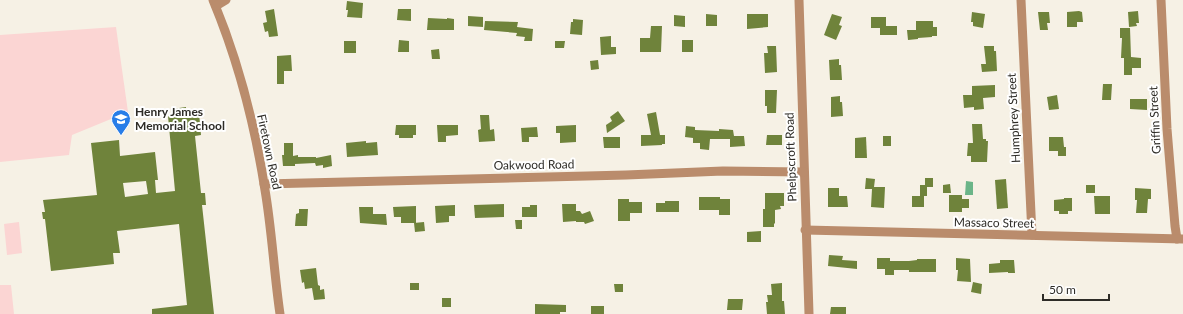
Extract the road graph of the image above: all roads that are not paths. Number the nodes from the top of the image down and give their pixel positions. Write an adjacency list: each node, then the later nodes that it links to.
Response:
1 (226, 0): 5 (street)
2 (799, 0): 6 (street, Phelpscroft Road)
3 (1021, 0): 9 (street, Humphrey Street)
4 (1161, 0): 10 (street, Griffin Street)
5 (214, 3): 7 (street, Firetown Road)
6 (804, 172): 7 (street, Oakwood Road); 8 (street, Phelpscroft Road)
7 (264, 184): 11 (street, Firetown Road)
8 (805, 230): 9 (street, Massaco Street); 12 (street, Phelpscroft Road)
9 (1032, 235): 10 (street, Massaco Street)
10 (1180, 239)
11 (280, 314)
12 (809, 314)

